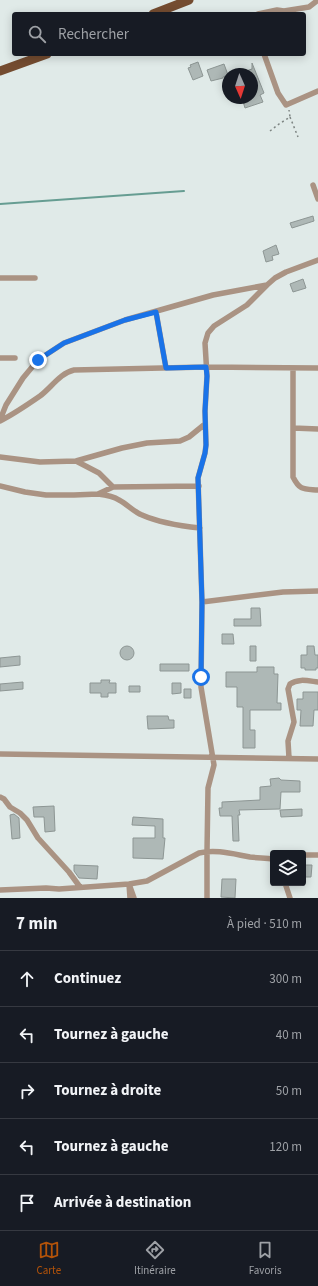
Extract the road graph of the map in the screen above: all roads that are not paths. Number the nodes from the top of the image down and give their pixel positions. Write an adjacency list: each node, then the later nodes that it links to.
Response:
1 (189, 0): 3 (main road)
2 (318, 0): 4 (street)
3 (158, 12)
4 (268, 12)
5 (41, 56): 7 (main road)
6 (265, 56): 8 (street)
7 (0, 71)
8 (318, 91)
9 (313, 185): 10 (street)
10 (318, 199)
11 (318, 260): 14 (street)
12 (0, 278): 13 (street)
13 (35, 278)
14 (267, 285): 15 (street); 18 (street)
15 (156, 312): 19 (street); 22 (street)
16 (0, 358): 17 (street)
17 (15, 358)
18 (206, 367): 19 (street); 20 (street); 23 (street)
19 (166, 368): 22 (street)
20 (293, 368): 21 (street); 24 (street)
21 (318, 368)
22 (0, 420)
23 (205, 424): 27 (street); 29 (street)
24 (293, 428): 25 (street); 31 (street)
25 (318, 428)
26 (0, 457): 27 (street)
27 (76, 461): 30 (street)
28 (0, 486): 32 (street)
29 (199, 486): 30 (street); 33 (street)
30 (113, 487): 32 (street)
31 (318, 490)
32 (98, 494): 33 (street)
33 (200, 528): 35 (street)
34 (318, 591): 35 (street)
35 (202, 602): 38 (street)
36 (318, 682): 39 (street)
37 (0, 754): 38 (street)
38 (213, 757): 39 (street); 42 (street)
39 (289, 758): 40 (street)
40 (318, 759)
41 (0, 798): 48 (street)
42 (206, 851): 45 (street); 46 (street); 52 (street)
43 (318, 855): 44 (street)
44 (306, 856)
45 (270, 859)
46 (129, 884): 48 (street); 50 (street); 51 (street)
47 (287, 886): 53 (street)
48 (80, 887): 49 (street)
49 (0, 890)
50 (130, 898)
51 (134, 898)
52 (207, 898)
53 (290, 898)

